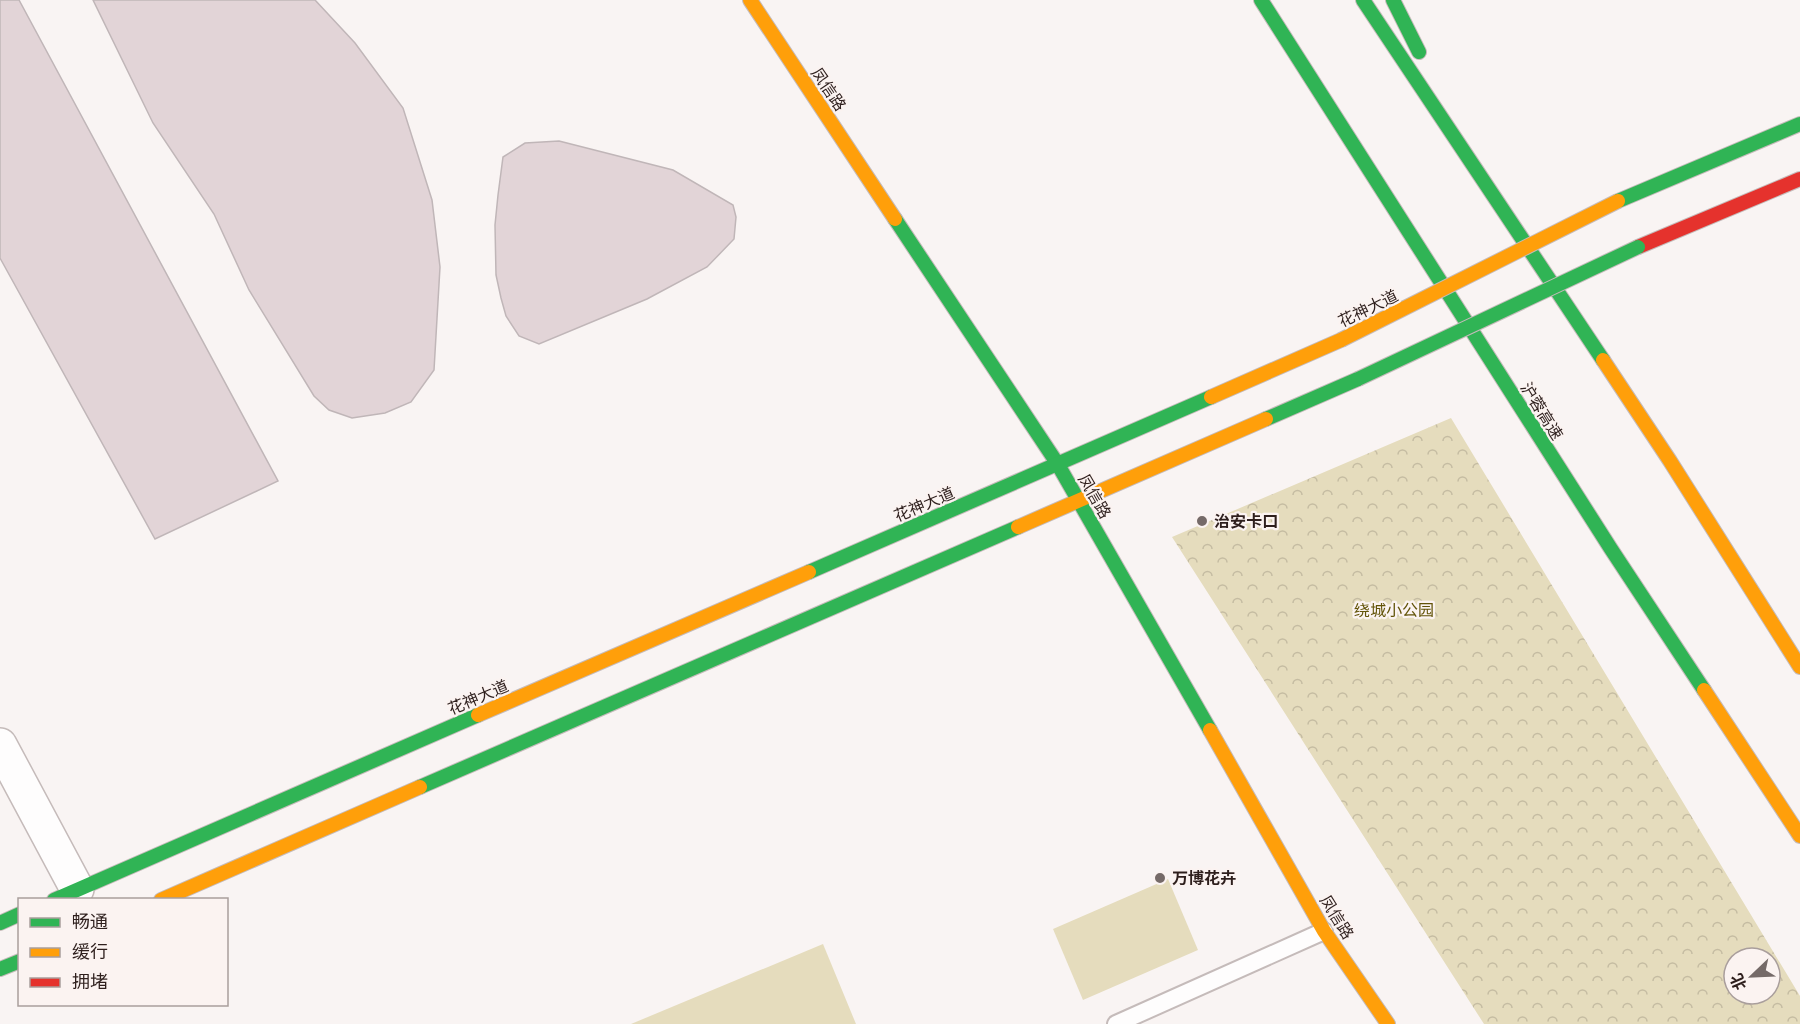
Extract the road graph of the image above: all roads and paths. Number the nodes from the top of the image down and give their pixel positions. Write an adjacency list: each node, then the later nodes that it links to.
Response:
1 (750, 0): 10 (main road, 凤信路)
2 (1262, 0): 14 (main road, 沪蓉高速)
3 (1363, 0): 9 (main road)
4 (1393, 0): 5 (main road)
5 (1424, 62)
6 (1440, 92): 9 (main road)
7 (1800, 124): 10 (main road, 花神大道, bridge)
8 (1800, 178): 11 (main road, bridge)
9 (1498, 205): 12 (main road)
10 (1058, 463): 11 (main road, 凤信路); 15 (main road, 花神大道)
11 (1079, 500): 16 (main road); 19 (main road, 凤信路)
12 (1800, 667)
13 (0, 745): 15 (street)
14 (1800, 836)
15 (66, 894)
16 (166, 898)
17 (18, 915): 18 (main road)
18 (0, 923)
19 (1324, 931): 22 (lane); 23 (main road, 凤信路)
20 (18, 962): 21 (main road)
21 (0, 969)
22 (1116, 1024)
23 (1388, 1024)

